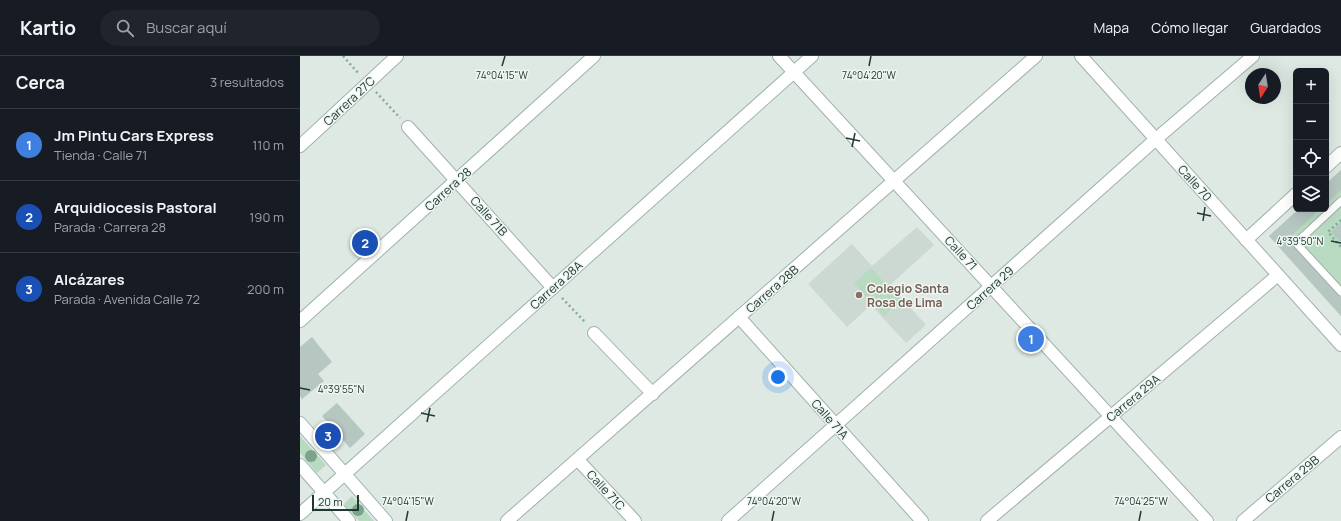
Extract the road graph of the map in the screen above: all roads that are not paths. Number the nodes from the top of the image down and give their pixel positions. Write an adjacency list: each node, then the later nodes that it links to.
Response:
1 (397, 56): 11 (street, Carrera 27C)
2 (594, 56): 14 (street, Carrera 28)
3 (779, 56): 8 (street, Calle 71)
4 (812, 56): 8 (street, Carrera 28A)
5 (1036, 56): 15 (street, Carrera 28B)
6 (1081, 56): 10 (street, Calle 70)
7 (1253, 56): 10 (street, Carrera 29)
8 (794, 72): 15 (street, Calle 71); 21 (street, Carrera 28A)
9 (408, 127): 14 (street, Calle 71B)
10 (1156, 139): 18 (street, Calle 70); 20 (street, Carrera 29)
11 (300, 146)
12 (1341, 153): 13 (street)
13 (1329, 164)
14 (457, 181): 21 (street, Calle 71B); 24 (street, Carrera 28)
15 (894, 181): 20 (street, Calle 71); 23 (street, Carrera 28B)
16 (1293, 197): 18 (street)
17 (1341, 201): 22 (lane)
18 (1246, 240): 19 (street, Calle 70)
19 (1278, 275): 26 (street, Calle 70); 28 (street, Carrera 29A)
20 (992, 286): 28 (street, Calle 71); 30 (street, Carrera 29)
21 (553, 288): 34 (street, Carrera 28A)
22 (1341, 292)
23 (739, 317): 27 (street, Carrera 28B); 30 (street, Calle 71A)
24 (300, 321)
25 (594, 332): 27 (street)
26 (1341, 346)
27 (652, 394): 32 (street, Carrera 28B)
28 (1111, 416): 43 (street, Carrera 29A); 44 (street, Calle 71)
29 (300, 423): 34 (street)
30 (836, 425): 41 (street, Carrera 29); 42 (street, Calle 71A)
31 (1341, 437): 45 (street, Carrera 29B)
32 (578, 460): 39 (street, Carrera 28B); 40 (street, Calle 71C)
33 (300, 465): 35 (street)
34 (345, 474): 35 (street, Carrera 28A); 38 (street)
35 (324, 493): 36 (street, Carrera 28A); 37 (street)
36 (300, 514)
37 (349, 521)
38 (386, 521)
39 (507, 521)
40 (635, 521)
41 (728, 521)
42 (922, 521)
43 (987, 521)
44 (1208, 521)
45 (1242, 521)

